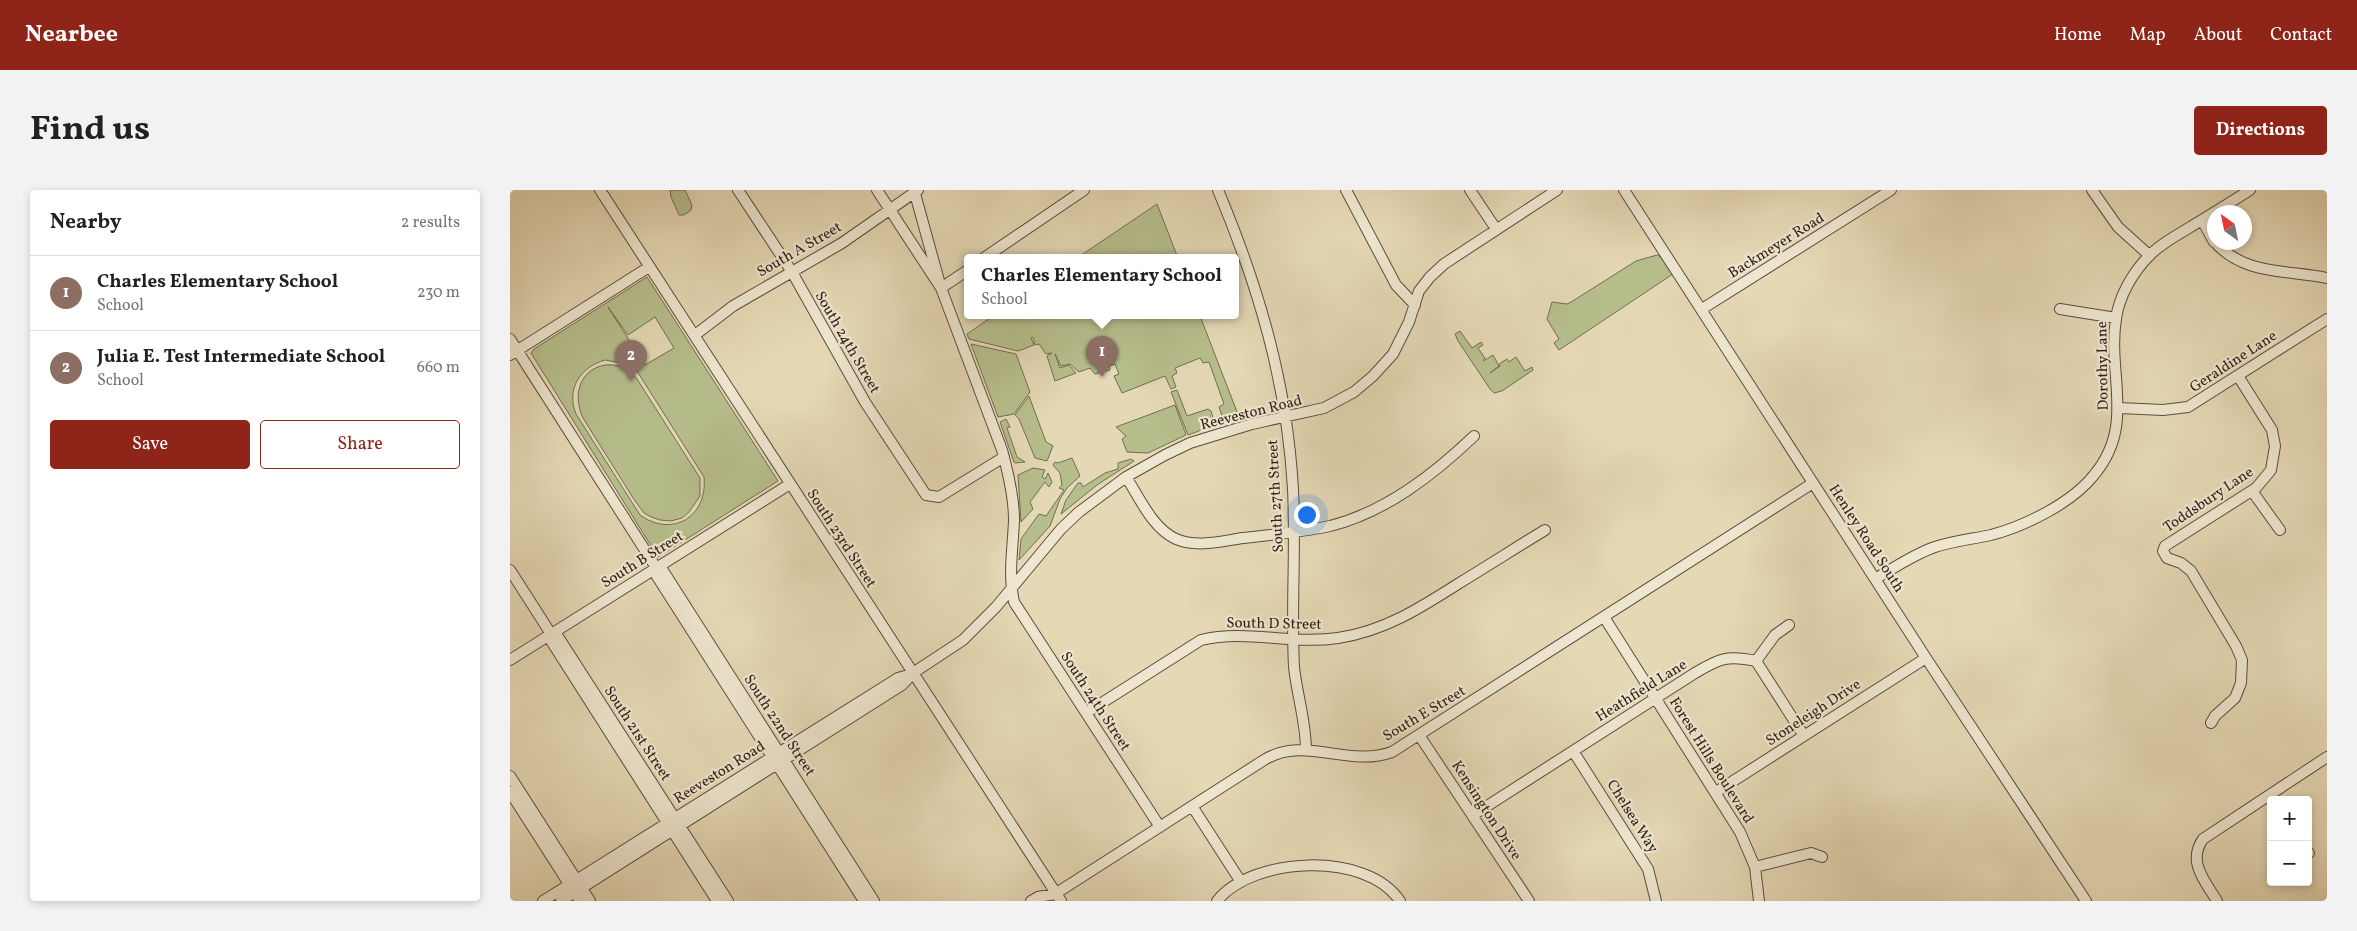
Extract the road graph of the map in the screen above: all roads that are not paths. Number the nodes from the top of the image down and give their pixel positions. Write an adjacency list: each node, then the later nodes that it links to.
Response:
1 (600, 190): 21 (street, South 23rd Street)
2 (738, 190): 22 (street, South 24th Street)
3 (877, 190): 14 (street)
4 (1084, 190): 19 (street)
5 (1218, 190): 36 (street, South 27th Street)
6 (1346, 190): 26 (street)
7 (1470, 190): 17 (street)
8 (1557, 190): 17 (street, Reeveston Road)
9 (1624, 190): 27 (street, Henley Road South)
10 (1891, 190): 27 (street, Backmeyer Road)
11 (2092, 190): 20 (street)
12 (2250, 190): 15 (street, Dorothy Lane)
13 (916, 191): 14 (street, South A Street); 25 (street)
14 (890, 209): 22 (street, South A Street); 25 (street)
15 (2202, 220): 16 (street); 20 (street, Dorothy Lane)
16 (2207, 228)
17 (1496, 229): 26 (street, Reeveston Road)
18 (2223, 250): 24 (street)
19 (990, 254)
20 (2149, 255): 29 (street, Dorothy Lane)
21 (649, 267): 31 (street, South 23rd Street); 33 (street)
22 (792, 272): 31 (street, South A Street); 38 (street, South 24th Street)
23 (964, 273): 25 (street)
24 (2327, 278)
25 (941, 288): 38 (street)
26 (1415, 305): 36 (street, Reeveston Road)
27 (1702, 309): 40 (street, Henley Road South)
28 (2060, 309): 29 (street)
29 (2116, 318): 35 (street, Dorothy Lane)
30 (2327, 319): 34 (street, Geraldine Lane)
31 (695, 335): 41 (street, South 23rd Street)
32 (510, 339): 33 (street, South 22nd Street)
33 (514, 352): 46 (street, South 22nd Street)
34 (2238, 376): 35 (street, Geraldine Lane); 42 (street, Toddsbury Lane)
35 (2119, 408): 48 (street, Dorothy Lane)
36 (1285, 418): 39 (street, Reeveston Road); 45 (street, South 27th Street)
37 (1474, 436): 45 (street)
38 (1004, 457): 49 (street)
39 (1126, 477): 45 (street); 49 (street, Reeveston Road)
40 (1813, 483): 48 (street, Henley Road South); 50 (street, South E Street)
41 (790, 484): 46 (street, South B Street); 57 (street, South 23rd Street)
42 (2252, 491): 44 (street); 60 (street, Toddsbury Lane)
43 (1545, 530): 53 (street, South D Street)
44 (2280, 530)
45 (1294, 532): 53 (street, South 27th Street)
46 (657, 568): 52 (street, South B Street); 66 (street, South 22nd Street)
47 (510, 570): 52 (street, South 21st Street)
48 (1875, 579): 54 (street, Henley Road South)
49 (1011, 590): 57 (street, Reeveston Road); 59 (street, South 24th Street)
50 (1604, 617): 58 (street, Forest Hills Boulevard); 61 (street, South E Street)
51 (1789, 625): 56 (street)
52 (551, 634): 55 (street, South B Street); 74 (street, South 21st Street)
53 (1292, 640): 59 (street, South D Street); 63 (street, South 27th Street)
54 (1926, 658): 62 (street, Stoneleigh Drive); 94 (street, Henley Road South)
55 (510, 660)
56 (1756, 661): 58 (street, Heathfield Lane); 62 (street)
57 (913, 674): 66 (street, Reeveston Road); 80 (street, South 23rd Street)
58 (1656, 698): 64 (street, Heathfield Lane); 69 (street, Forest Hills Boulevard)
59 (1086, 714): 75 (street, South 24th Street)
60 (2211, 723)
61 (1420, 735): 63 (street, South E Street); 73 (street, Kensington Drive)
62 (1804, 736): 69 (street, Stoneleigh Drive)
63 (1306, 750): 72 (street, South E Street)
64 (1573, 751): 73 (street, Heathfield Lane); 92 (street, Chelsea Way)
65 (2327, 757): 70 (street)
66 (778, 758): 74 (street, Reeveston Road); 86 (street, South 22nd Street); 87 (street, South 22nd Street)
67 (510, 776): 79 (street)
68 (510, 792): 79 (street)
69 (1716, 792): 77 (street, Forest Hills Boulevard)
70 (2272, 796)
71 (2267, 799): 95 (street)
72 (1192, 806): 75 (street, South E Street); 78 (street)
73 (1473, 815): 91 (street, Kensington Drive)
74 (673, 824): 79 (street, Reeveston Road); 84 (street, South 21st Street); 85 (street, South 21st Street)
75 (1160, 827): 80 (street, South E Street)
76 (1822, 857): 77 (street)
77 (1755, 867): 93 (street, Forest Hills Boulevard)
78 (1240, 882): 89 (street); 90 (street)
79 (576, 889): 81 (street, Reeveston Road); 82 (street, Reeveston Road); 83 (street)
80 (1058, 897): 88 (street, South E Street)
81 (543, 901)
82 (561, 901)
83 (590, 901)
84 (717, 901)
85 (728, 901)
86 (864, 901)
87 (874, 901)
88 (1031, 901)
89 (1217, 901)
90 (1400, 901)
91 (1529, 901)
92 (1656, 901)
93 (1759, 901)
94 (2086, 901)
95 (2217, 901)

